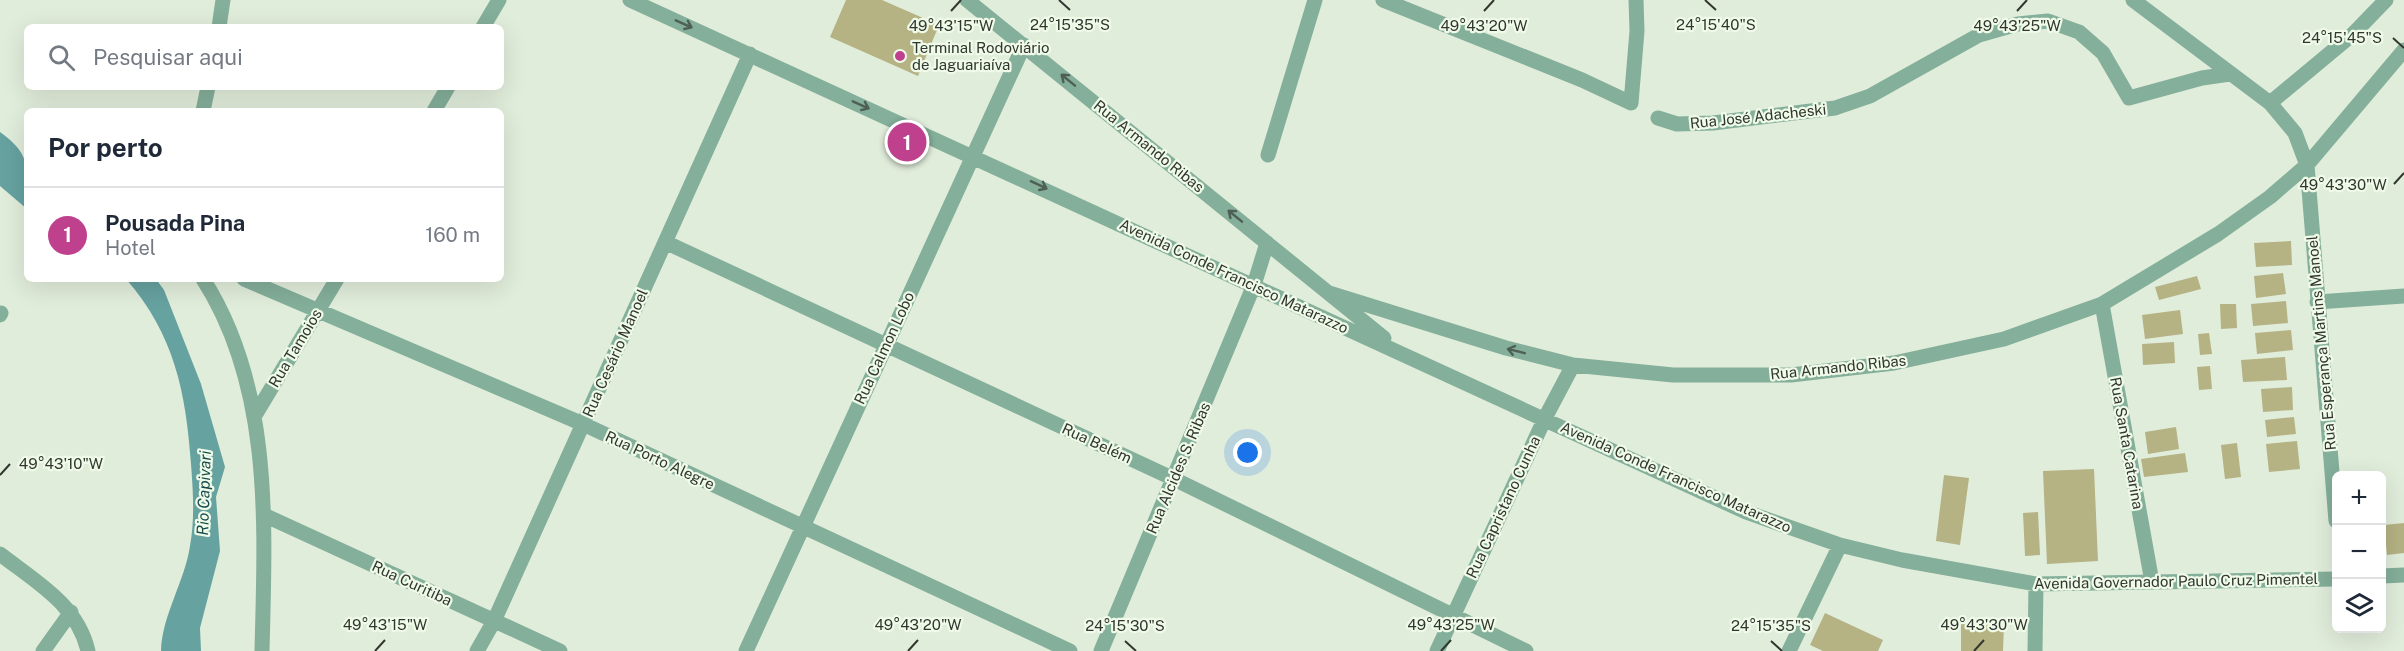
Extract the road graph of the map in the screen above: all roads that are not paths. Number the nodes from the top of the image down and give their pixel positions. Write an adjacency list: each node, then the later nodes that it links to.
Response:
1 (223, 0): 10 (street)
2 (499, 0): 11 (street)
3 (630, 0): 14 (street, Avenida Conde Francisco Matarazzo, one-way to 14)
4 (967, 0): 12 (street, Rua Armando Ribas)
5 (1315, 0): 23 (street)
6 (1383, 0): 7 (street)
7 (1636, 0)
8 (2133, 0): 15 (street, Rua Esperança Martins Manoel)
9 (2386, 0): 18 (street)
10 (219, 24)
11 (485, 24)
12 (1024, 45): 22 (street, Rua Calmon Lobo); 26 (street, Rua Armando Ribas, one-way to 12)
13 (2404, 50): 24 (street, Rua Armando Ribas)
14 (750, 54): 22 (street, Avenida Conde Francisco Matarazzo, one-way to 22); 25 (street, Rua Cesário Manoel)
15 (2230, 74): 18 (street, Rua Esperança Martins Manoel); 21 (street, Rua José Adacheski)
16 (207, 90): 19 (street)
17 (446, 90): 20 (street)
18 (2270, 103): 24 (street, Rua Esperança Martins Manoel)
19 (204, 108)
20 (436, 108)
21 (1658, 118)
22 (972, 155): 30 (street, Avenida Conde Francisco Matarazzo, one-way to 30); 36 (street, Rua Calmon Lobo)
23 (1268, 155)
24 (2307, 165): 33 (street, Rua Esperança Martins Manoel); 34 (street, Rua Armando Ribas)
25 (665, 242): 36 (street, Rua Belém); 41 (street, Rua Cesário Manoel)
26 (1267, 243): 30 (street, Rua Alcides S. Ribas); 31 (street, Rua Armando Ribas)
27 (206, 282): 39 (street)
28 (251, 282): 35 (street, Rua Porto Alegre)
29 (334, 282): 35 (street, Rua Tamoios)
30 (1254, 285): 37 (street, Avenida Conde Francisco Matarazzo); 43 (street, Rua Alcides S. Ribas)
31 (1329, 293): 37 (street, Rua Armando Ribas); 38 (street, Rua Armando Ribas, one-way to 31)
32 (2404, 296): 33 (street)
33 (2317, 302): 42 (street, Rua Esperança Martins Manoel)
34 (2102, 304): 38 (street, Rua Armando Ribas); 51 (street, Rua Santa Catarina)
35 (319, 310): 39 (street, Rua Tamoios); 41 (street, Rua Porto Alegre)
36 (886, 344): 43 (street, Rua Belém); 45 (street, Rua Calmon Lobo)
37 (1402, 353): 40 (street, Avenida Conde Francisco Matarazzo)
38 (1573, 365): 40 (street, Rua Capristano Cunha)
39 (254, 417): 44 (street)
40 (1545, 418): 46 (street, Avenida Conde Francisco Matarazzo); 54 (street, Rua Capristano Cunha)
41 (583, 424): 45 (street, Rua Porto Alegre); 55 (street, Rua Cesário Manoel)
42 (2332, 471)
43 (1174, 479): 54 (street, Rua Belém); 63 (street, Rua Alcides S. Ribas)
44 (264, 515): 55 (street, Rua Curitiba); 58 (street)
45 (803, 527): 61 (street, Rua Calmon Lobo); 62 (street, Rua Porto Alegre)
46 (1840, 545): 52 (street, Avenida Governador Paulo Cruz Pimentel); 66 (street)
47 (0, 554): 53 (street)
48 (2404, 575): 49 (street)
49 (2386, 576)
50 (2332, 579): 51 (street, Avenida Governador Paulo Cruz Pimentel)
51 (2152, 582): 52 (street, Avenida Governador Paulo Cruz Pimentel)
52 (2036, 584): 67 (street)
53 (71, 612): 56 (street); 57 (street)
54 (1452, 616): 64 (street, Rua Capristano Cunha); 65 (street, Rua Belém)
55 (494, 621): 59 (street, Rua Cesário Manoel); 60 (street, Rua Curitiba)
56 (43, 651)
57 (88, 651)
58 (262, 651)
59 (477, 651)
60 (560, 651)
61 (746, 651)
62 (1070, 651)
63 (1101, 651)
64 (1437, 651)
65 (1526, 651)
66 (1789, 651)
67 (2036, 651)

